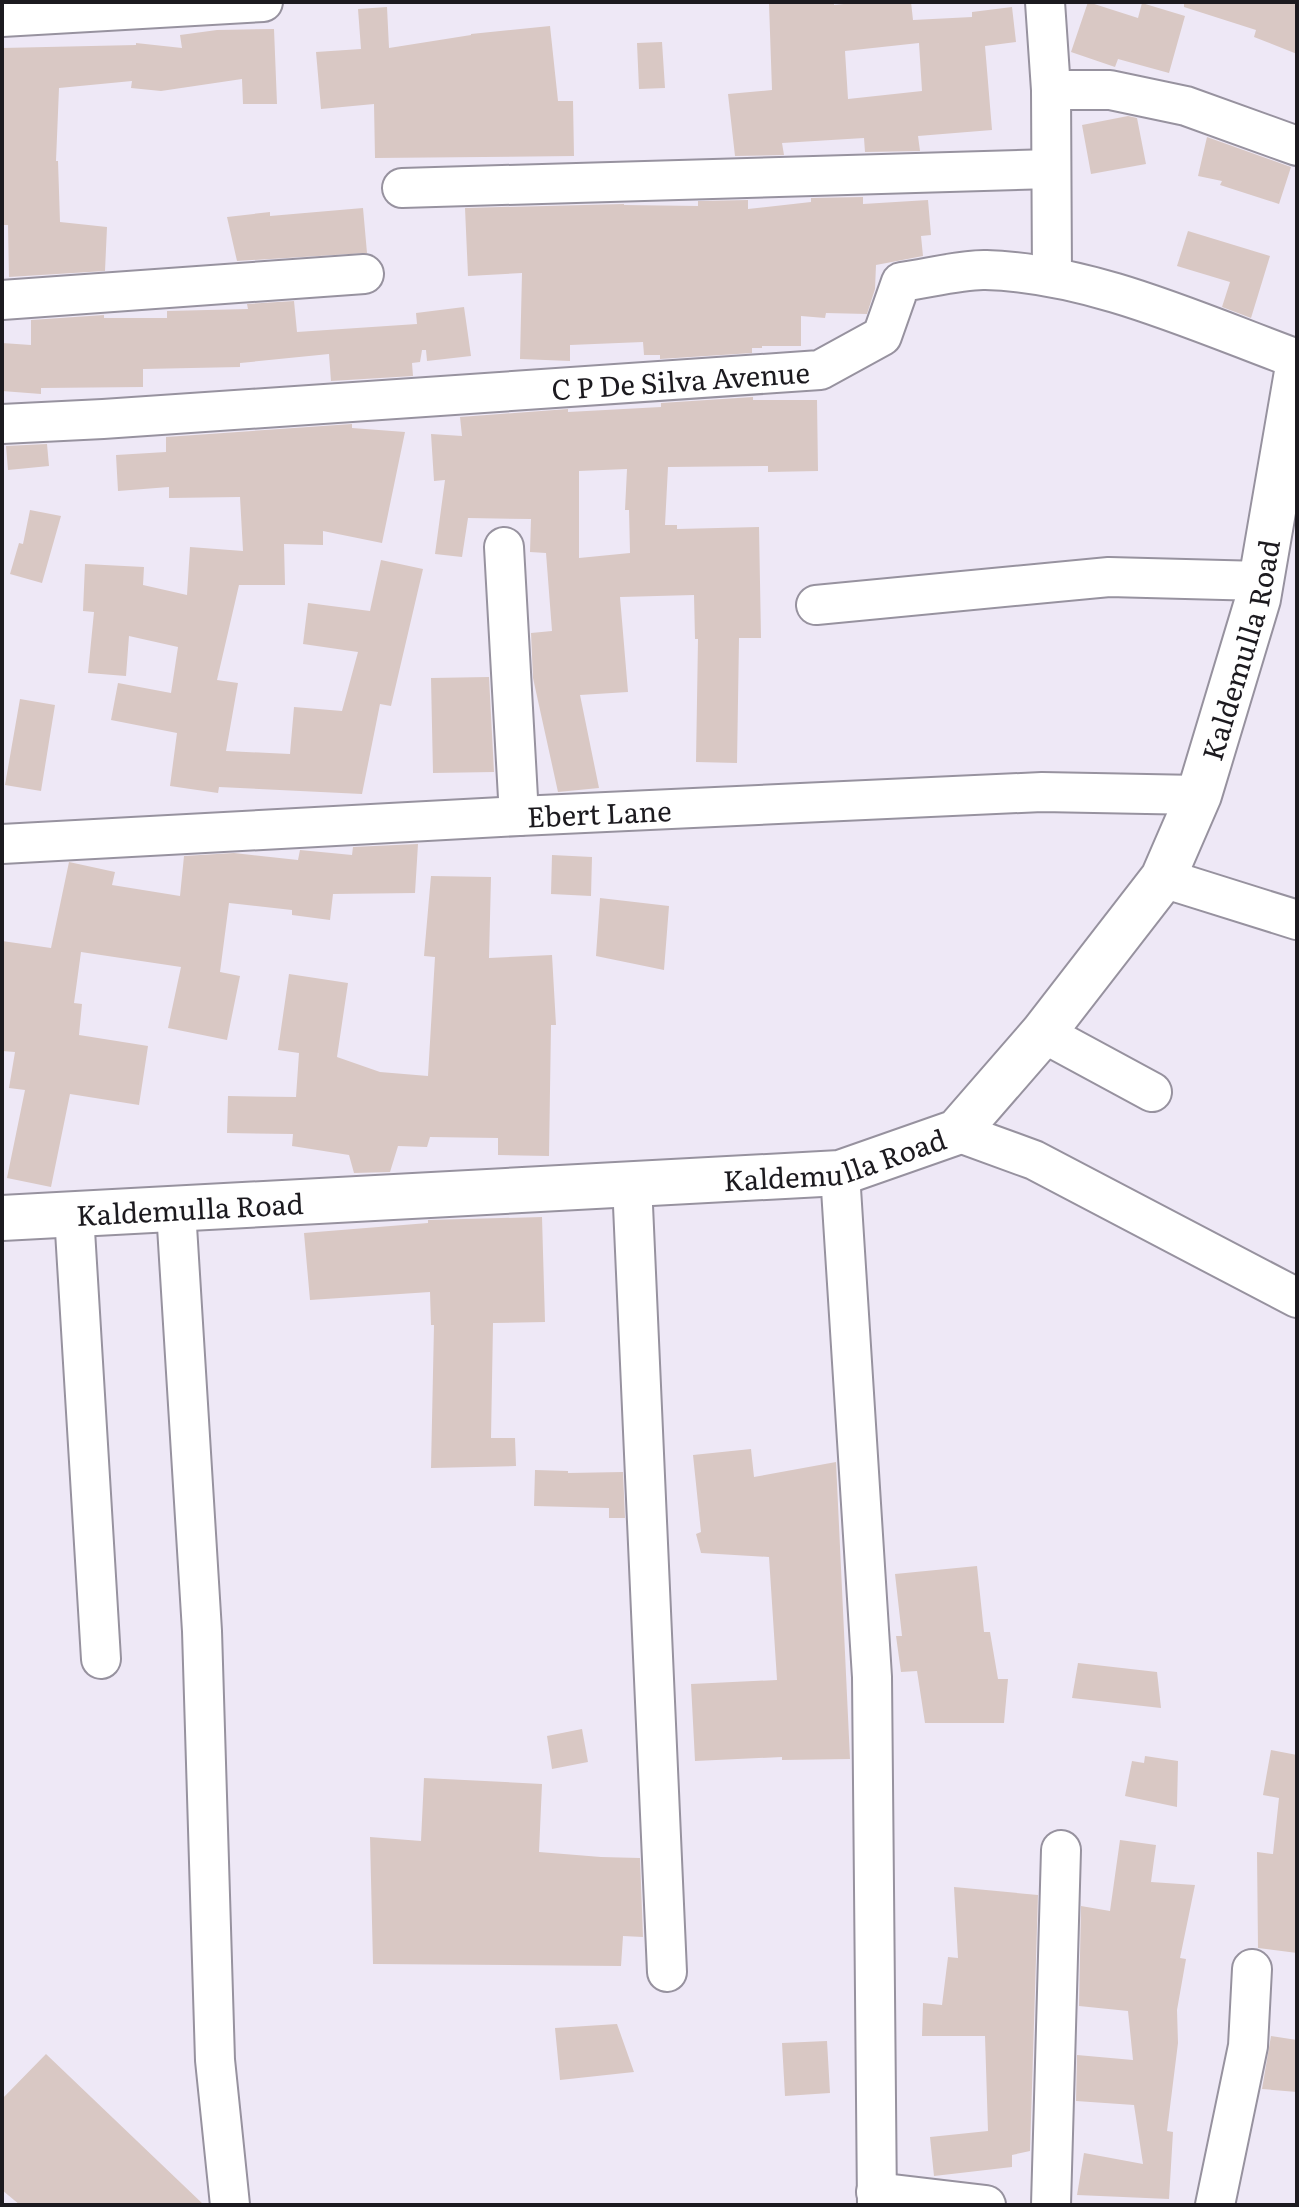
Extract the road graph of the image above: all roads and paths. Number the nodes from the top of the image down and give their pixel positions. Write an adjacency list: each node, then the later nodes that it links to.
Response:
1 (263, 2): 3 (street)
2 (1045, 2): 5 (street)
3 (61, 8): 4 (street)
4 (2, 17)
5 (1051, 90): 6 (street); 7 (street)
6 (1297, 146)
7 (1051, 169): 8 (street); 10 (street)
8 (402, 188)
9 (364, 274): 11 (street)
10 (1052, 277): 12 (street, C P De Silva Avenue); 14 (street, C P De Silva Avenue)
11 (2, 300)
12 (1297, 359)
13 (1297, 372): 15 (main road, Kaldemulla Road)
14 (2, 424)
15 (1285, 520): 17 (main road, Kaldemulla Road)
16 (504, 547): 20 (street)
17 (1262, 581): 18 (street); 19 (main road, Kaldemulla Road)
18 (816, 605)
19 (1199, 795): 20 (street, Ebert Lane); 22 (main road, Kaldemulla Road)
20 (519, 816): 21 (street, Ebert Lane)
21 (2, 844)
22 (1163, 878): 23 (street); 24 (main road, Kaldemulla Road)
23 (1297, 920)
24 (1043, 1033): 25 (street); 26 (main road, Kaldemulla Road)
25 (1152, 1092)
26 (957, 1132): 27 (main road, Kaldemulla Road); 32 (street)
27 (840, 1173): 28 (main road, Kaldemulla Road); 37 (street)
28 (632, 1183): 29 (main road, Kaldemulla Road); 36 (street)
29 (176, 1210): 30 (main road, Kaldemulla Road); 38 (street)
30 (74, 1214): 31 (main road, Kaldemulla Road); 33 (street)
31 (2, 1218)
32 (1297, 1298)
33 (101, 1659)
34 (1061, 1850): 40 (street)
35 (1252, 1969): 41 (street)
36 (667, 1972)
37 (876, 2198): 39 (street)
38 (230, 2205)
39 (986, 2205)
40 (1051, 2205)
41 (1215, 2205)

